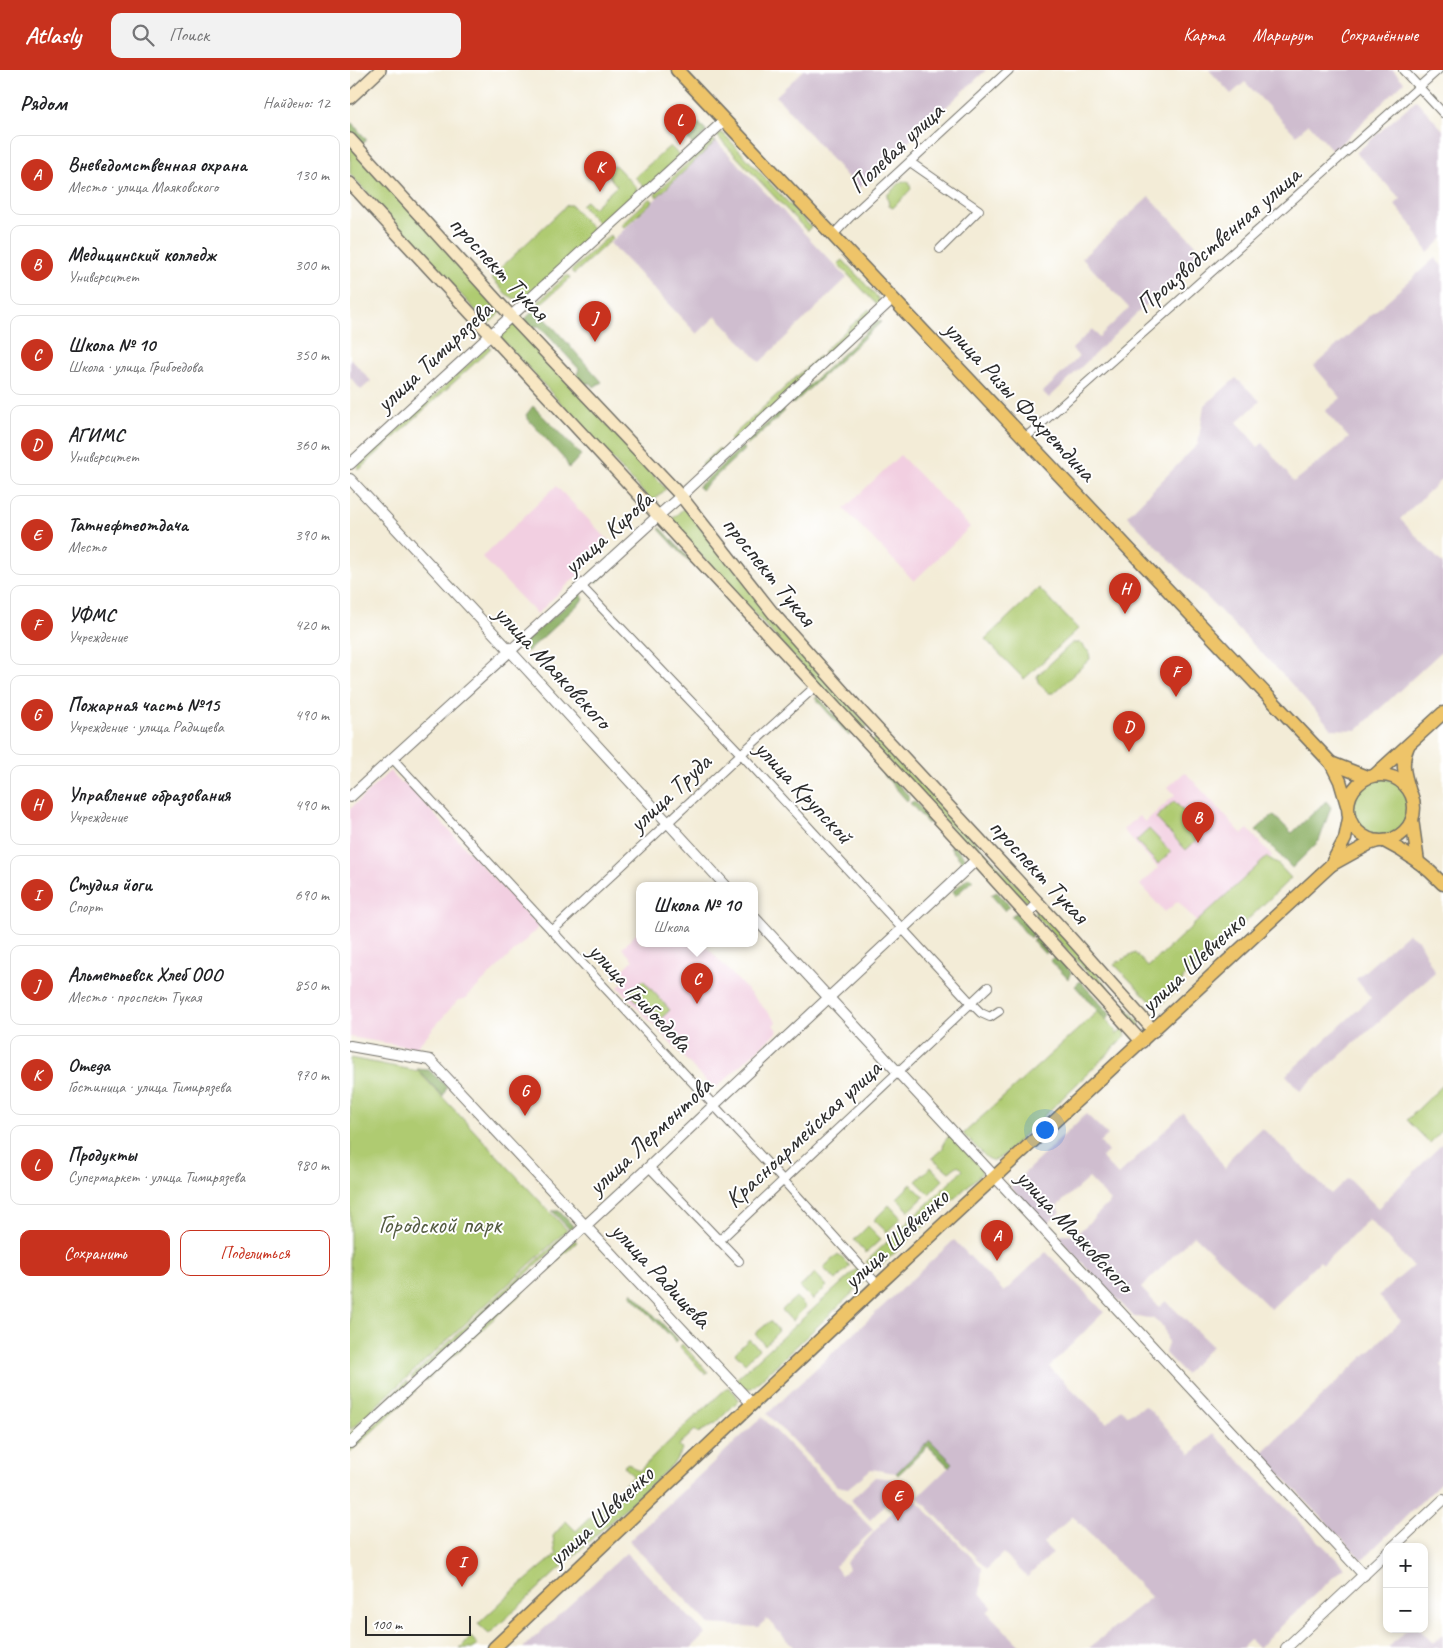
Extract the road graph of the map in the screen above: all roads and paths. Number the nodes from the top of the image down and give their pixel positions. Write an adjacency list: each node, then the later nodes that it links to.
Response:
1 (380, 70): 7 (main road)
2 (677, 70): 9 (main road, улица Ризы Фахретдина)
3 (1009, 70): 11 (street, Полевая улица)
4 (1403, 70): 6 (street)
5 (1438, 70): 6 (street, Производственная улица)
6 (1419, 88): 8 (street); 18 (street, Производственная улица)
7 (350, 98)
8 (1443, 113)
9 (724, 120): 13 (main road, улица Ризы Фахретдина); 16 (street, улица Тимирязева)
10 (350, 139): 16 (main road, проспект Тукая)
11 (910, 162): 13 (street, Полевая улица); 14 (street)
12 (350, 183): 17 (main road, проспект Тукая)
13 (833, 235): 15 (main road, улица Ризы Фахретдина)
14 (940, 249)
15 (892, 299): 18 (main road, улица Ризы Фахретдина); 21 (street, улица Кирова)
16 (511, 316): 17 (street, улица Тимирязева); 21 (main road, проспект Тукая)
17 (491, 334): 19 (street, улица Тимирязева); 22 (main road, проспект Тукая)
18 (1025, 438): 32 (main road, улица Ризы Фахретдина)
19 (350, 464)
20 (350, 479): 24 (street, улица Маяковского)
21 (681, 496): 22 (street, улица Кирова); 27 (main road, проспект Тукая)
22 (658, 516): 23 (street, улица Кирова); 25 (main road, проспект Тукая)
23 (581, 586): 24 (street, улица Кирова); 30 (street, улица Крупской)
24 (510, 650): 31 (street, улица Кирова); 39 (street, улица Маяковского)
25 (816, 686): 28 (main road, проспект Тукая); 30 (street, улица Труда)
26 (1443, 713): 29 (main road)
27 (879, 730): 28 (street); 46 (main road, проспект Тукая)
28 (867, 741): 41 (main road, проспект Тукая)
29 (1408, 746): 33 (main road); 34 (main road)
30 (741, 754): 39 (street, улица Труда); 49 (street, улица Крупской)
31 (392, 758): 35 (street, улица Кирова); 50 (street, улица Грибоедова)
32 (1332, 762): 33 (main road); 36 (main road)
33 (1371, 776): 34 (main road); 36 (main road)
34 (1409, 789): 38 (main road)
35 (350, 797)
36 (1347, 805): 37 (main road)
37 (1349, 819): 40 (main road); 43 (main road)
38 (1412, 819): 40 (main road); 42 (main road)
39 (668, 824): 44 (street, улица Маяковского); 50 (street, улица Труда)
40 (1381, 841): 42 (main road); 43 (main road)
41 (977, 859): 47 (main road, проспект Тукая); 49 (street, улица Лермонтова)
42 (1418, 862): 45 (main road)
43 (1331, 865): 55 (main road, улица Шевченко)
44 (722, 882)
45 (1443, 884)
46 (1038, 903): 47 (street); 55 (main road, проспект Тукая)
47 (1027, 914): 56 (main road, проспект Тукая)
48 (758, 921): 52 (street, улица Маяковского)
49 (903, 928): 52 (street, улица Лермонтова); 53 (street, улица Крупской)
50 (552, 931): 59 (street, улица Грибоедова)
51 (988, 987): 53 (street, Красноармейская улица)
52 (830, 997): 58 (street, улица Маяковского); 59 (street, улица Лермонтова)
53 (971, 1003): 54 (street, улица Крупской); 58 (street, Красноармейская улица)
54 (999, 1011)
55 (1154, 1031): 56 (main road, улица Шевченко)
56 (1142, 1042): 61 (main road, улица Шевченко)
57 (350, 1046): 63 (street, улица Радищева)
58 (898, 1072): 61 (street, улица Маяковского); 62 (street, Красноармейская улица)
59 (713, 1106): 60 (street, улица Лермонтова); 62 (street, улица Грибоедова)
60 (650, 1167): 63 (street, улица Лермонтова); 64 (street, Красноармейская улица)
61 (996, 1177): 66 (main road, улица Шевченко); 72 (street, улица Маяковского)
62 (783, 1180): 64 (street, Красноармейская улица); 66 (street, улица Грибоедова)
63 (586, 1226): 67 (street, улица Радищева); 68 (street, улица Лермонтова)
64 (719, 1241): 65 (street)
65 (739, 1261)
66 (878, 1286): 67 (main road, улица Шевченко)
67 (752, 1404): 73 (main road, улица Шевченко)
68 (350, 1443)
69 (1443, 1500): 70 (street)
70 (1397, 1543)
71 (1383, 1557): 72 (street)
72 (1364, 1574): 74 (street)
73 (494, 1648)
74 (1286, 1648)

